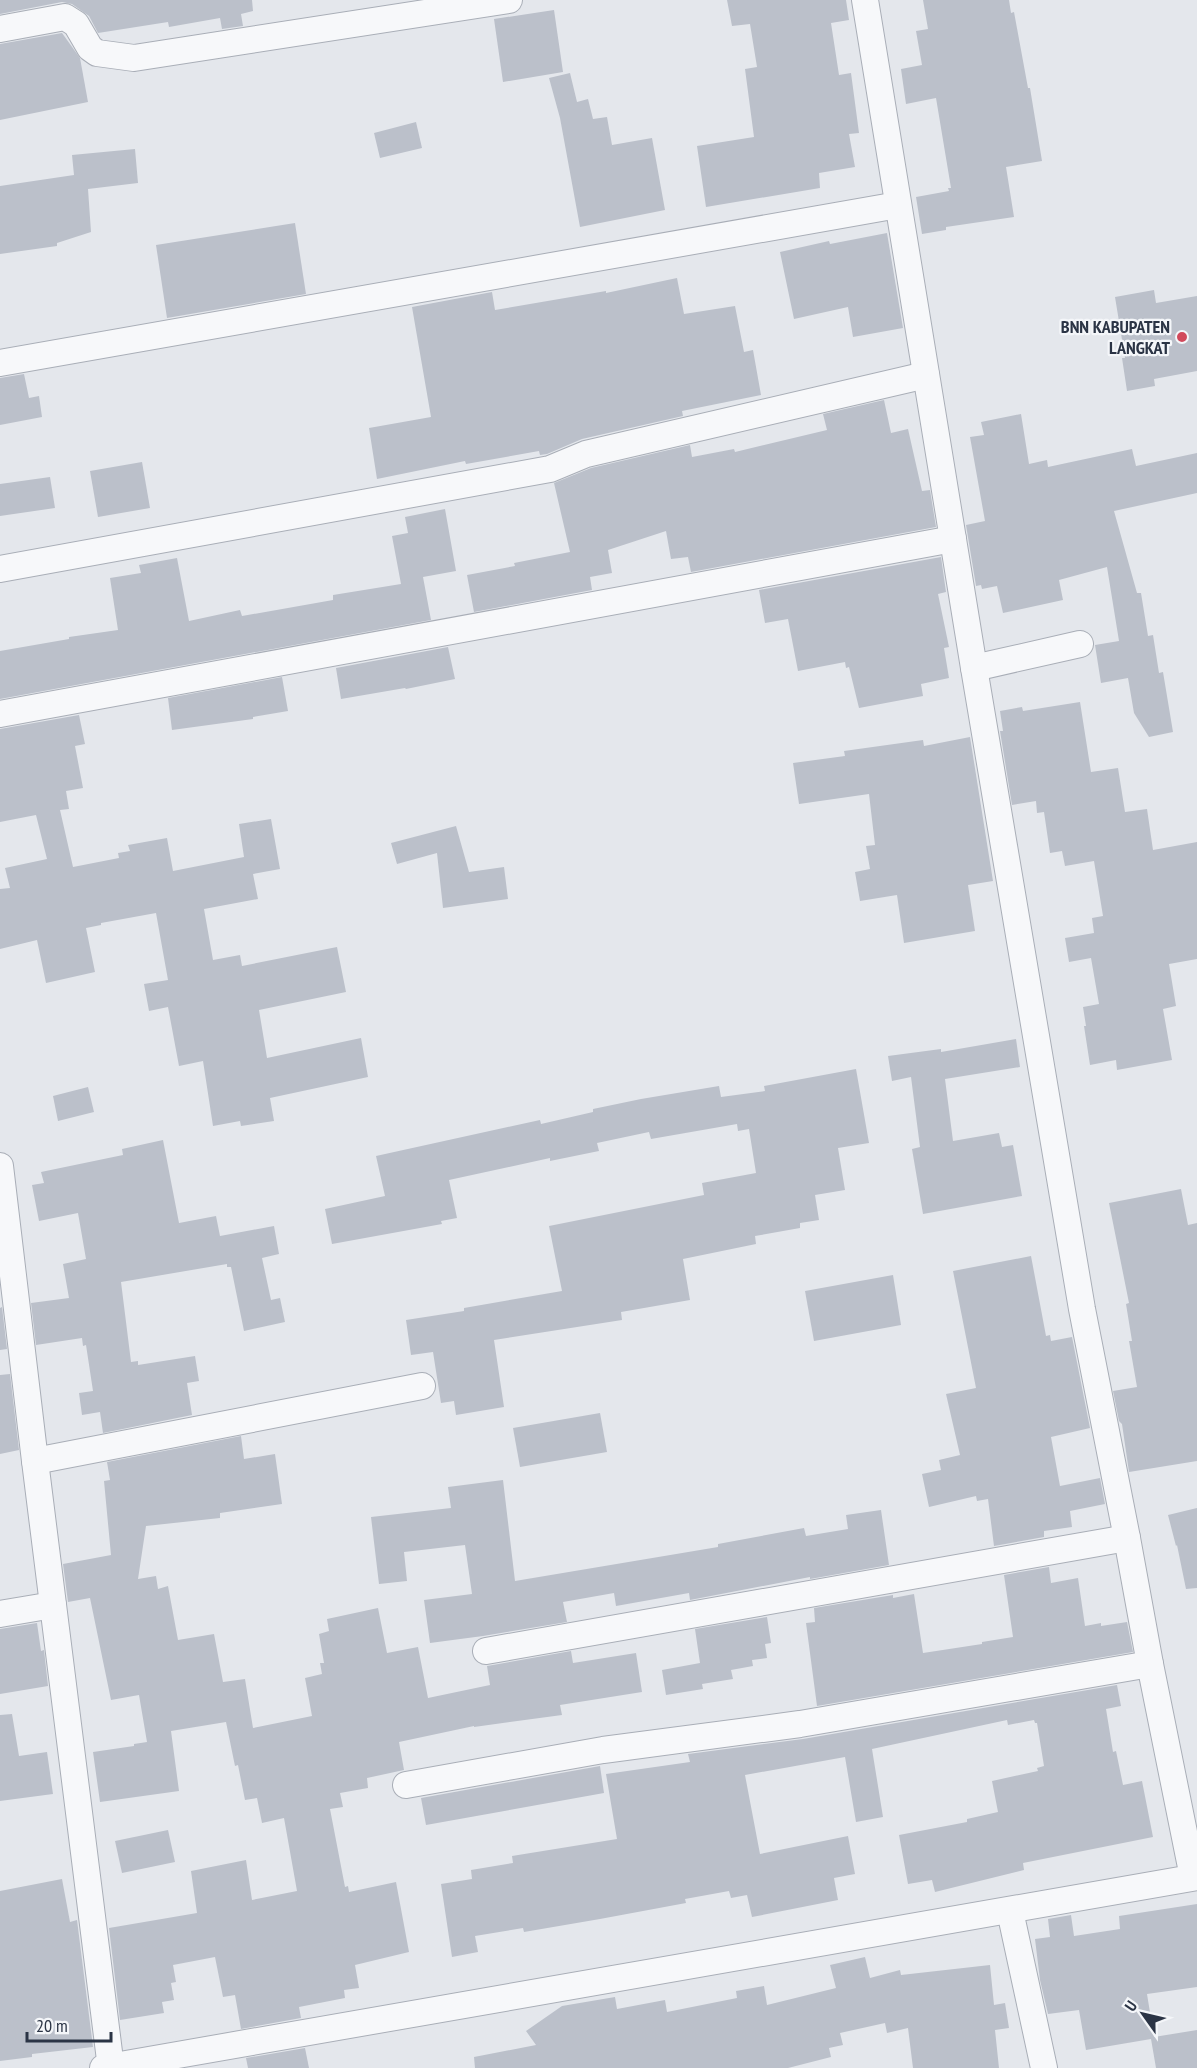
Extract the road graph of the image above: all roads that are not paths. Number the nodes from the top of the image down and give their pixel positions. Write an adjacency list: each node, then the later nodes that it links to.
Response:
1 (509, 0): 3 (street)
2 (865, 0): 4 (street)
3 (0, 29)
4 (898, 205): 5 (street); 6 (street)
5 (0, 363)
6 (926, 375): 7 (street); 8 (street)
7 (953, 538): 10 (street); 11 (street)
8 (0, 569)
9 (1080, 644): 10 (street)
10 (974, 668): 16 (street)
11 (0, 714)
12 (0, 1166): 13 (street)
13 (3, 1203): 15 (street)
14 (422, 1386): 15 (street)
15 (35, 1461): 17 (street)
16 (1127, 1538): 19 (street); 20 (street)
17 (53, 1605): 18 (street); 24 (street)
18 (0, 1614)
19 (486, 1652)
20 (1150, 1664): 21 (street); 22 (street)
21 (406, 1785)
22 (1195, 1877): 23 (street)
23 (1010, 1911): 24 (street); 25 (street)
24 (108, 2068)
25 (1044, 2068)

